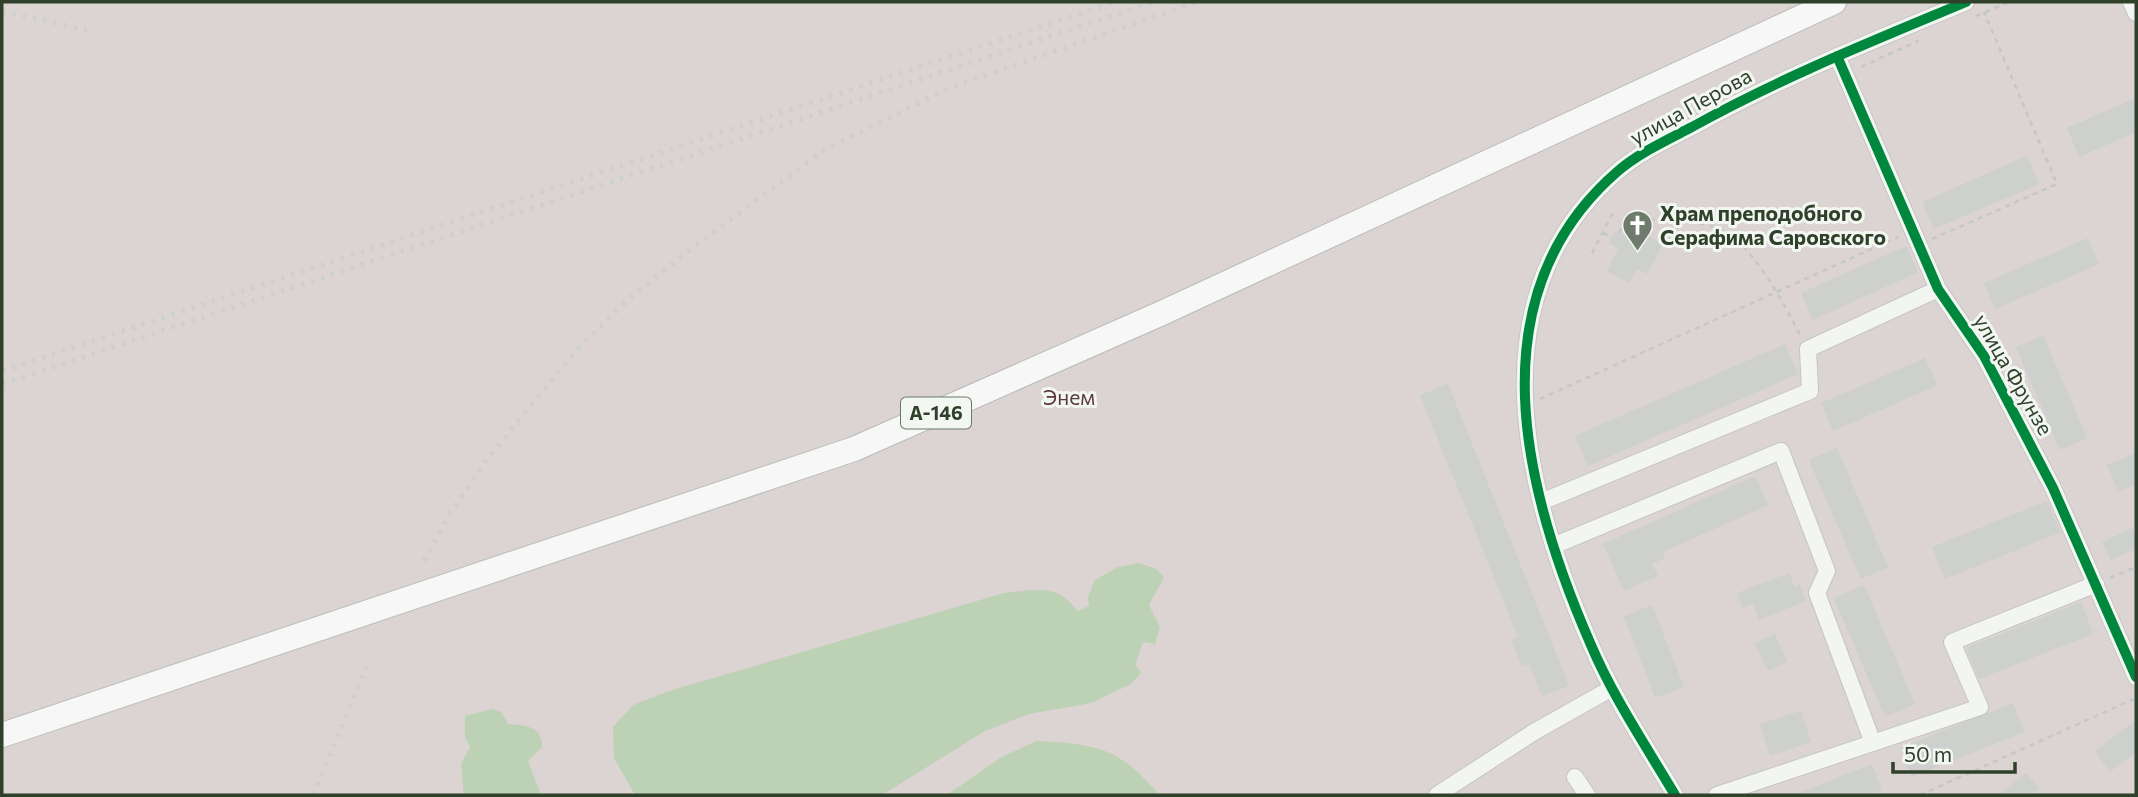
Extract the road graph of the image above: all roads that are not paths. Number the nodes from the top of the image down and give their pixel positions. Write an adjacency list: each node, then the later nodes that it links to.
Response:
1 (1834, 2): 12 (highway, А-146)
2 (1966, 2): 5 (street, улица Перова)
3 (2131, 2): 4 (street)
4 (2136, 13)
5 (1837, 56): 6 (street, улица Фрунзе); 7 (street, улица Перова)
6 (1938, 289): 7 (street); 9 (street, улица Фрунзе)
7 (1541, 502): 8 (street, улица Перова)
8 (1553, 546): 11 (street, улица Перова); 13 (street)
9 (2096, 584): 10 (street, улица Фрунзе); 13 (street)
10 (2136, 677)
11 (1612, 688): 15 (street); 17 (street, улица Перова)
12 (2, 735)
13 (1873, 743): 18 (street)
14 (1574, 777): 16 (street)
15 (1437, 795)
16 (1587, 795)
17 (1675, 795)
18 (1717, 795)

